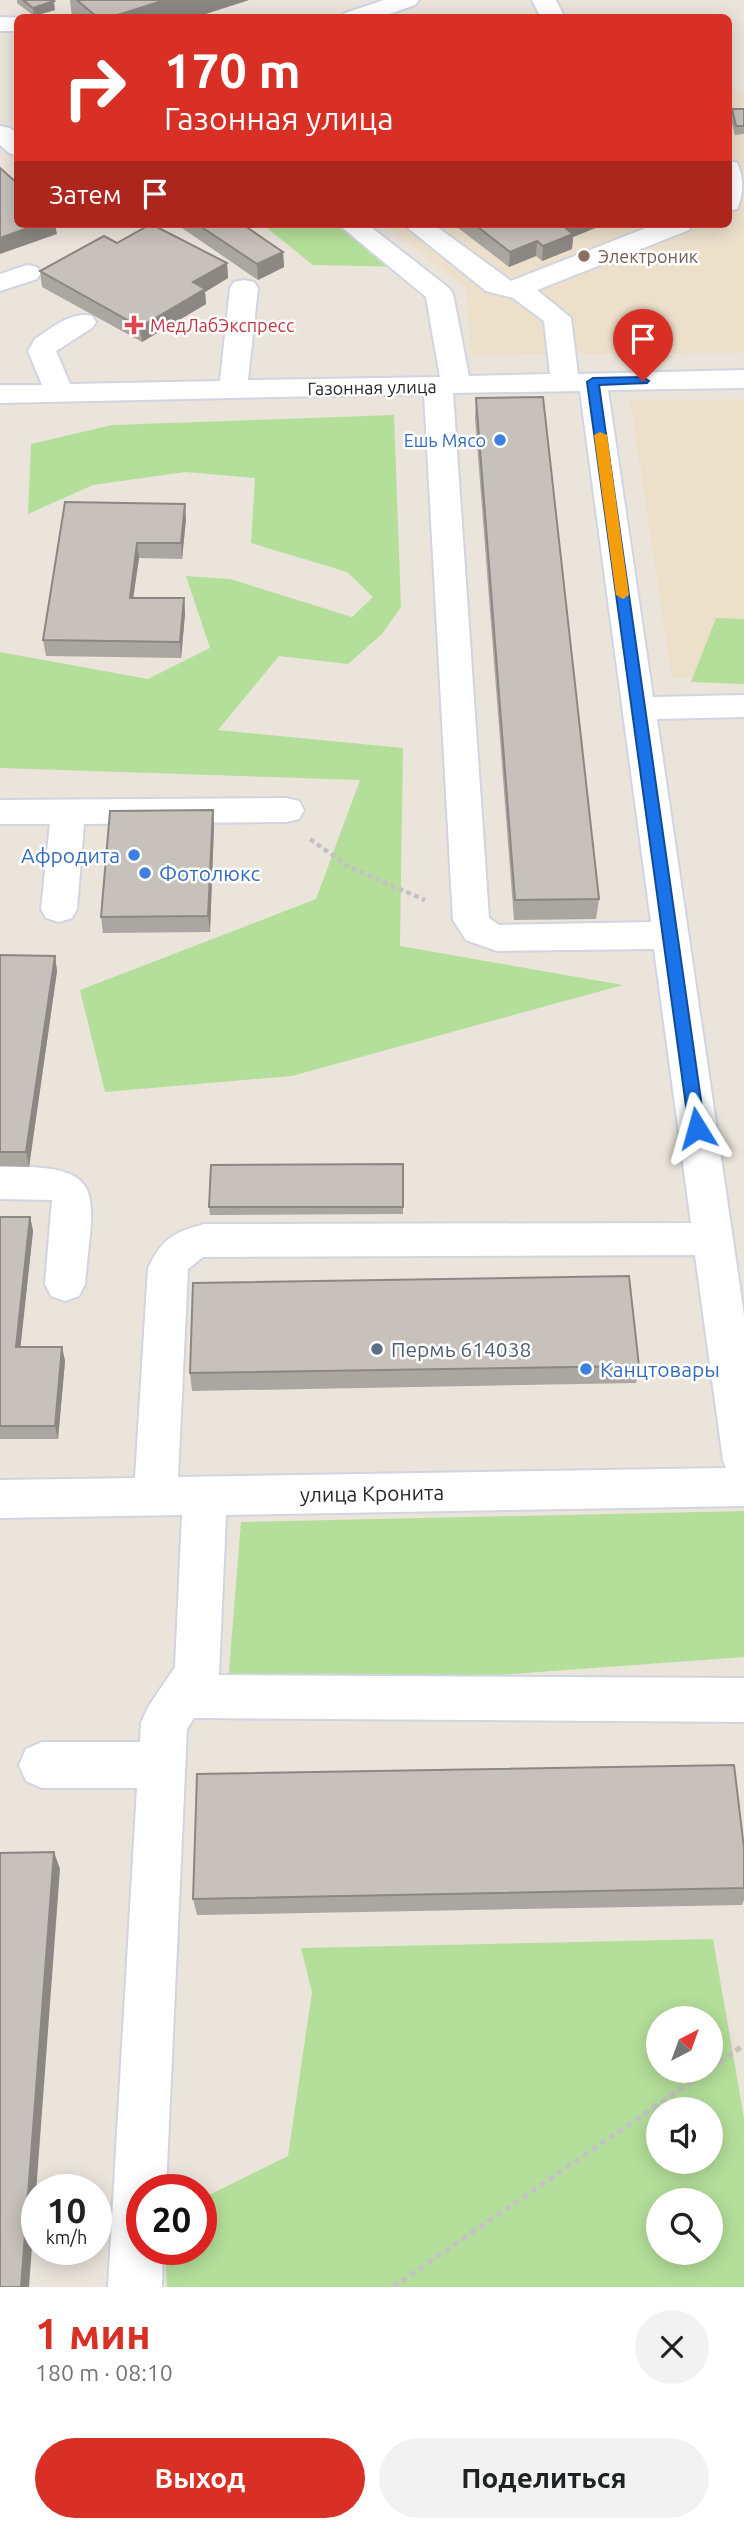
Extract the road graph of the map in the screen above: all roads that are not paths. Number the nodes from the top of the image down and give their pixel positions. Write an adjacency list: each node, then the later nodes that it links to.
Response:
1 (407, 0): 2 (street)
2 (365, 14)
3 (0, 133): 4 (street)
4 (14, 159)
5 (732, 179): 6 (street)
6 (732, 197)
7 (356, 228): 17 (street)
8 (421, 228): 13 (street)
9 (670, 228): 13 (street)
10 (27, 273): 11 (street)
11 (0, 283)
12 (244, 288): 18 (street)
13 (519, 289): 16 (street)
14 (82, 322): 19 (street)
15 (744, 379): 16 (street, Газонная улица)
16 (579, 382): 17 (street, Газонная улица); 22 (street)
17 (447, 385): 18 (street, Газонная улица); 27 (street)
18 (233, 389): 19 (street, Газонная улица)
19 (60, 393): 20 (street, Газонная улица)
20 (0, 394)
21 (744, 706): 22 (street)
22 (638, 708): 27 (street)
23 (287, 810): 24 (street)
24 (68, 811): 25 (street); 26 (street)
25 (0, 812)
26 (59, 909)
27 (671, 935): 29 (street)
28 (0, 1183): 30 (street)
29 (713, 1239): 31 (street); 33 (street)
30 (65, 1284)
31 (744, 1460)
32 (744, 1487): 34 (street, улица Кронита)
33 (155, 1496): 34 (street, улица Кронита); 35 (street, улица Кронита)
34 (205, 1496): 36 (street)
35 (0, 1499)
36 (182, 1696): 37 (street); 39 (street)
37 (744, 1700)
38 (42, 1765): 39 (street)
39 (162, 1765): 40 (street)
40 (135, 2287)

